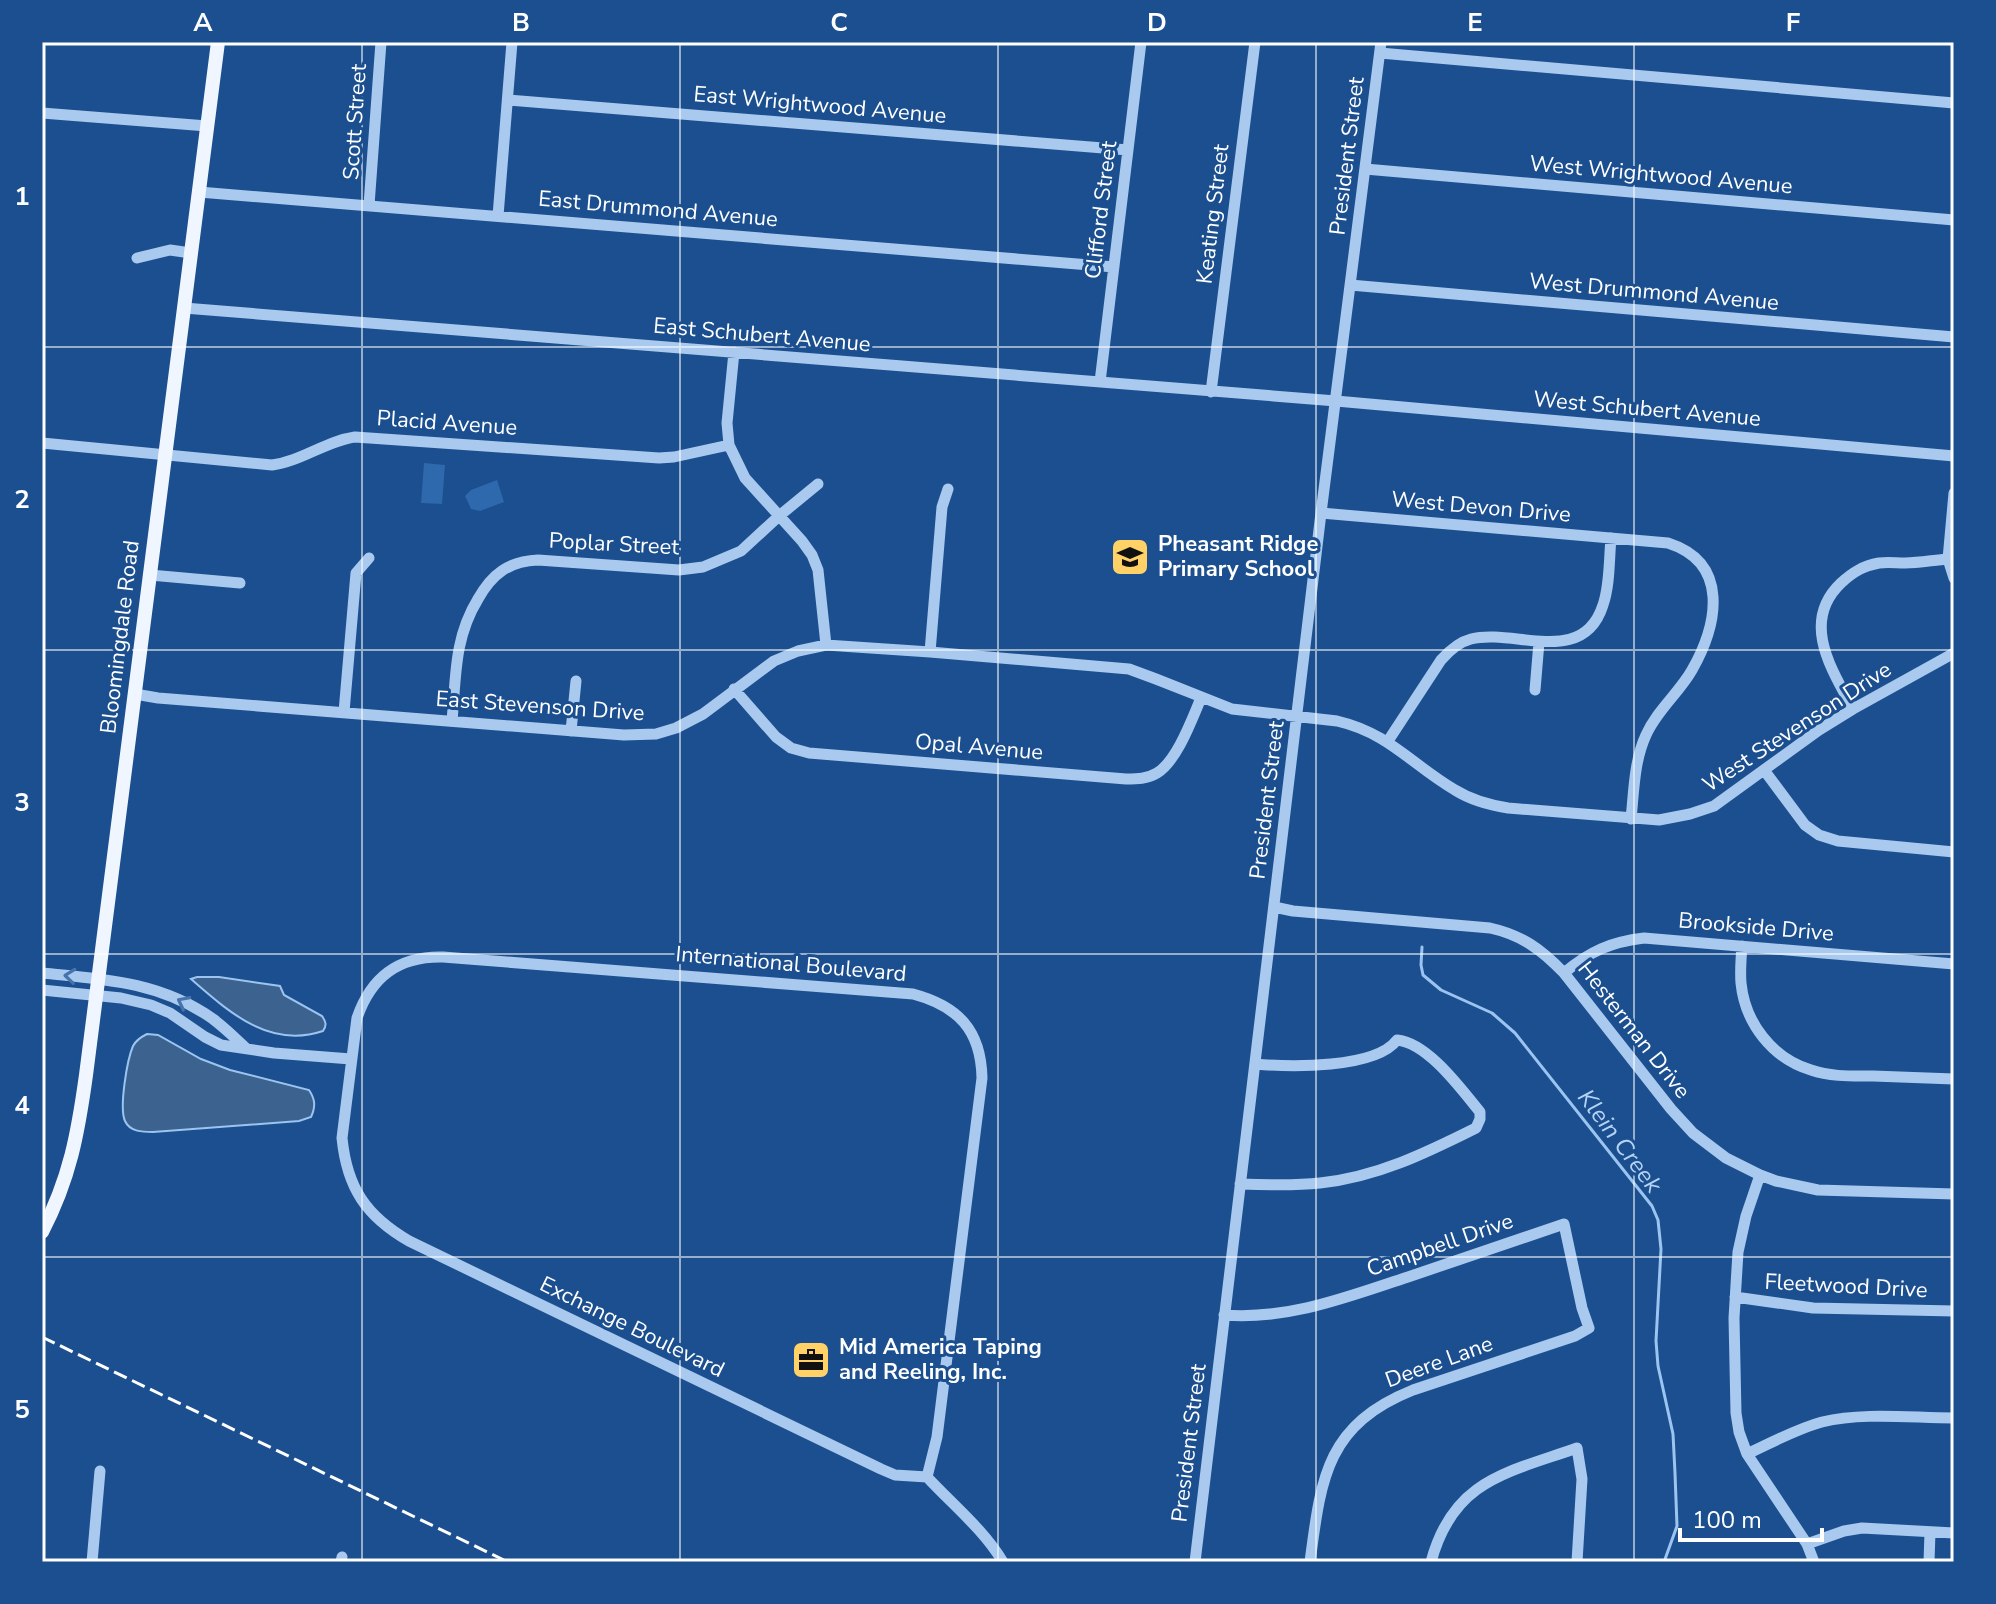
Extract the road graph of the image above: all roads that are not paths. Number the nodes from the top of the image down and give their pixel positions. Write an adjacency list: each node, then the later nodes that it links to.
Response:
1 (218, 42): 10 (main road, Bloomingdale Road)
2 (381, 42): 14 (street, Scott Street)
3 (512, 42): 7 (street)
4 (1141, 42): 11 (street, Clifford Street)
5 (1255, 42): 25 (street, Keating Street)
6 (1380, 48): 8 (street); 12 (street, President Street)
7 (508, 100): 11 (street, East Wrightwood Avenue); 15 (street)
8 (1954, 103)
9 (42, 113): 10 (street)
10 (207, 126): 13 (main road, Bloomingdale Road)
11 (1128, 150): 19 (street, Clifford Street)
12 (1365, 169): 16 (street, West Wrightwood Avenue); 20 (street, President Street)
13 (199, 192): 14 (street, East Drummond Avenue); 17 (main road, Bloomingdale Road)
14 (369, 205): 15 (street, East Drummond Avenue)
15 (498, 216): 19 (street, East Drummond Avenue)
16 (1954, 220)
17 (191, 253): 18 (street); 21 (main road, Bloomingdale Road)
18 (137, 258)
19 (1114, 267): 24 (street, Clifford Street)
20 (1350, 285): 22 (street, West Drummond Avenue); 26 (street, President Street)
21 (184, 308): 23 (street, East Schubert Avenue); 29 (main road, Bloomingdale Road)
22 (1954, 337)
23 (734, 352): 24 (street, East Schubert Avenue); 28 (street)
24 (1100, 382): 25 (street, East Schubert Avenue)
25 (1211, 392): 26 (street, East Schubert Avenue)
26 (1336, 401): 30 (street, West Schubert Avenue); 34 (street, President Street)
27 (42, 443): 29 (street, Placid Avenue)
28 (729, 445): 29 (street, Placid Avenue); 35 (street)
29 (166, 454): 39 (main road, Bloomingdale Road)
30 (1954, 456)
31 (818, 484): 35 (street, Poplar Street)
32 (948, 489): 44 (street)
33 (1954, 493): 38 (street)
34 (1321, 513): 36 (street, West Devon Drive); 53 (street, President Street)
35 (779, 516): 43 (street); 54 (street, Poplar Street)
36 (1611, 538): 42 (street); 58 (street, West Devon Drive)
37 (369, 558): 52 (street)
38 (1948, 559): 40 (street); 51 (street)
39 (150, 575): 41 (street); 49 (main road, Bloomingdale Road)
40 (1954, 578)
41 (240, 583)
42 (1539, 642): 48 (street); 56 (street)
43 (826, 645): 44 (street, East Stevenson Drive); 47 (street, East Stevenson Drive)
44 (930, 652): 50 (street, East Stevenson Drive)
45 (1954, 653): 51 (street, West Stevenson Drive)
46 (576, 681): 55 (street)
47 (734, 689): 50 (street, Opal Avenue); 55 (street, East Stevenson Drive)
48 (1535, 690)
49 (135, 694): 52 (street, East Stevenson Drive); 65 (main road, Bloomingdale Road)
50 (1201, 698): 53 (street, East Stevenson Drive)
51 (1853, 709): 57 (street, West Stevenson Drive)
52 (344, 712): 54 (street, East Stevenson Drive)
53 (1297, 717): 56 (street, West Stevenson Drive); 60 (street, President Street)
54 (452, 721): 55 (street, East Stevenson Drive)
55 (571, 731)
56 (1388, 741): 58 (street, West Stevenson Drive)
57 (1764, 770): 58 (street, West Stevenson Drive); 59 (street)
58 (1631, 819)
59 (1954, 852)
60 (1274, 907): 64 (street, Hesterman Drive); 70 (street, President Street)
61 (1742, 946): 62 (street, Brookside Drive); 64 (street, Brookside Drive); 71 (street)
62 (1954, 964)
63 (42, 973): 65 (street, one-way to 63)
64 (1564, 973): 72 (street, Hesterman Drive)
65 (99, 979): 67 (main road, Bloomingdale Road); 68 (street, one-way to 65)
66 (42, 990): 67 (street)
67 (97, 995): 68 (street); 75 (main road, Bloomingdale Road)
68 (246, 1048): 69 (street)
69 (351, 1059): 83 (street, Exchange Boulevard); 83 (street, International Boulevard)
70 (1255, 1064): 73 (street, President Street); 73 (street)
71 (1954, 1079)
72 (1760, 1175): 74 (street, Hesterman Drive); 76 (street)
73 (1240, 1184): 78 (street, President Street)
74 (1954, 1194)
75 (42, 1232)
76 (1735, 1297): 77 (street, Fleetwood Drive); 81 (street)
77 (1954, 1311)
78 (1224, 1315): 79 (street, Campbell Drive); 89 (street, President Street)
79 (1589, 1328): 90 (street, Deere Lane)
80 (1954, 1418): 81 (street)
81 (1747, 1454): 86 (street)
82 (100, 1471): 87 (street)
83 (927, 1477): 88 (street)
84 (1930, 1532): 85 (street); 86 (street); 94 (street)
85 (1954, 1533)
86 (1807, 1544): 93 (street)
87 (92, 1562)
88 (1003, 1562)
89 (1195, 1562)
90 (1310, 1562)
91 (1431, 1562): 92 (street)
92 (1577, 1562)
93 (1814, 1562)
94 (1929, 1562)

